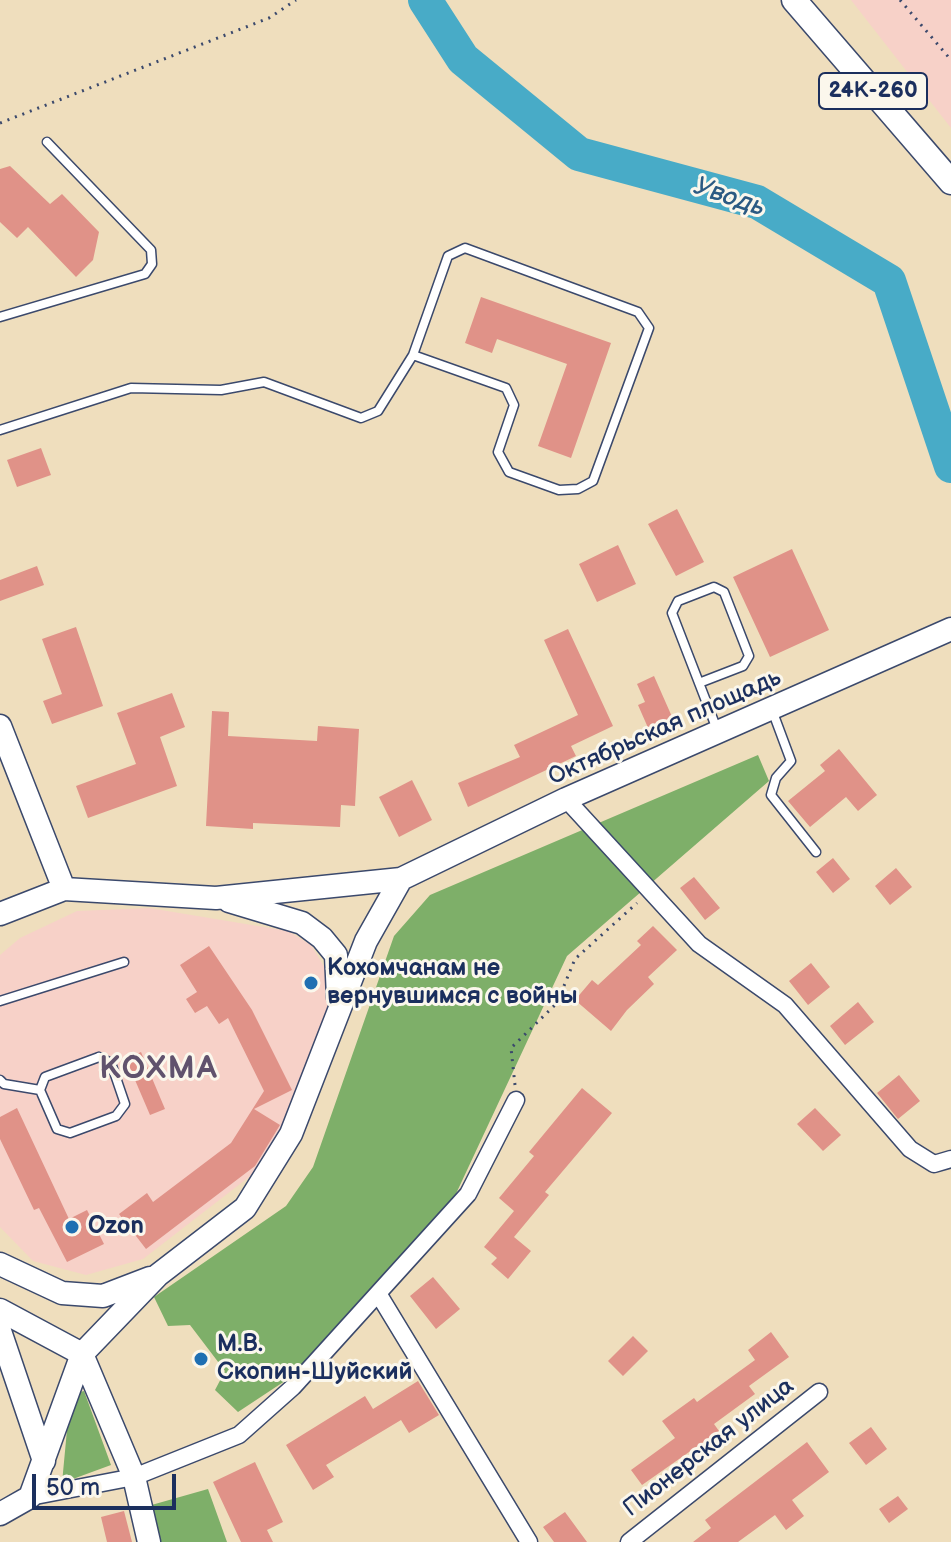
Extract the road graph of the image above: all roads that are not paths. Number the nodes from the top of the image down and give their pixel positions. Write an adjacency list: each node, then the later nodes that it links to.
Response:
1 (794, 0): 3 (main road, 24К-260)
2 (47, 142): 4 (lane)
3 (951, 182)
4 (0, 317)
5 (413, 355): 5 (lane); 6 (lane)
6 (0, 430)
7 (951, 629): 9 (main road, Октябрьская площадь)
8 (699, 683): 8 (lane); 11 (lane)
9 (772, 709): 11 (main road, Октябрьская площадь); 13 (lane)
10 (0, 726): 15 (main road)
11 (718, 733): 12 (main road, Октябрьская площадь)
12 (566, 799): 14 (main road, Октябрьская площадь); 24 (street)
13 (816, 852)
14 (401, 879): 16 (main road); 20 (main road)
15 (64, 889): 16 (main road); 17 (main road)
16 (216, 898): 20 (main road)
17 (0, 914)
18 (124, 962): 19 (lane)
19 (0, 1001)
20 (336, 1014): 26 (main road)
21 (0, 1080): 22 (lane)
22 (40, 1090): 22 (lane)
23 (516, 1100): 27 (street)
24 (951, 1159)
25 (0, 1264): 26 (main road)
26 (158, 1275): 30 (main road)
27 (379, 1295): 33 (street); 37 (street)
28 (0, 1310): 30 (main road)
29 (0, 1331): 32 (main road)
30 (82, 1354): 32 (main road); 33 (main road)
31 (819, 1392): 38 (street, Пионерская улица)
32 (44, 1461): 34 (main road)
33 (134, 1477): 34 (street); 36 (main road)
34 (30, 1497): 35 (main road)
35 (0, 1514)
36 (149, 1542)
37 (529, 1542)
38 (629, 1542)

